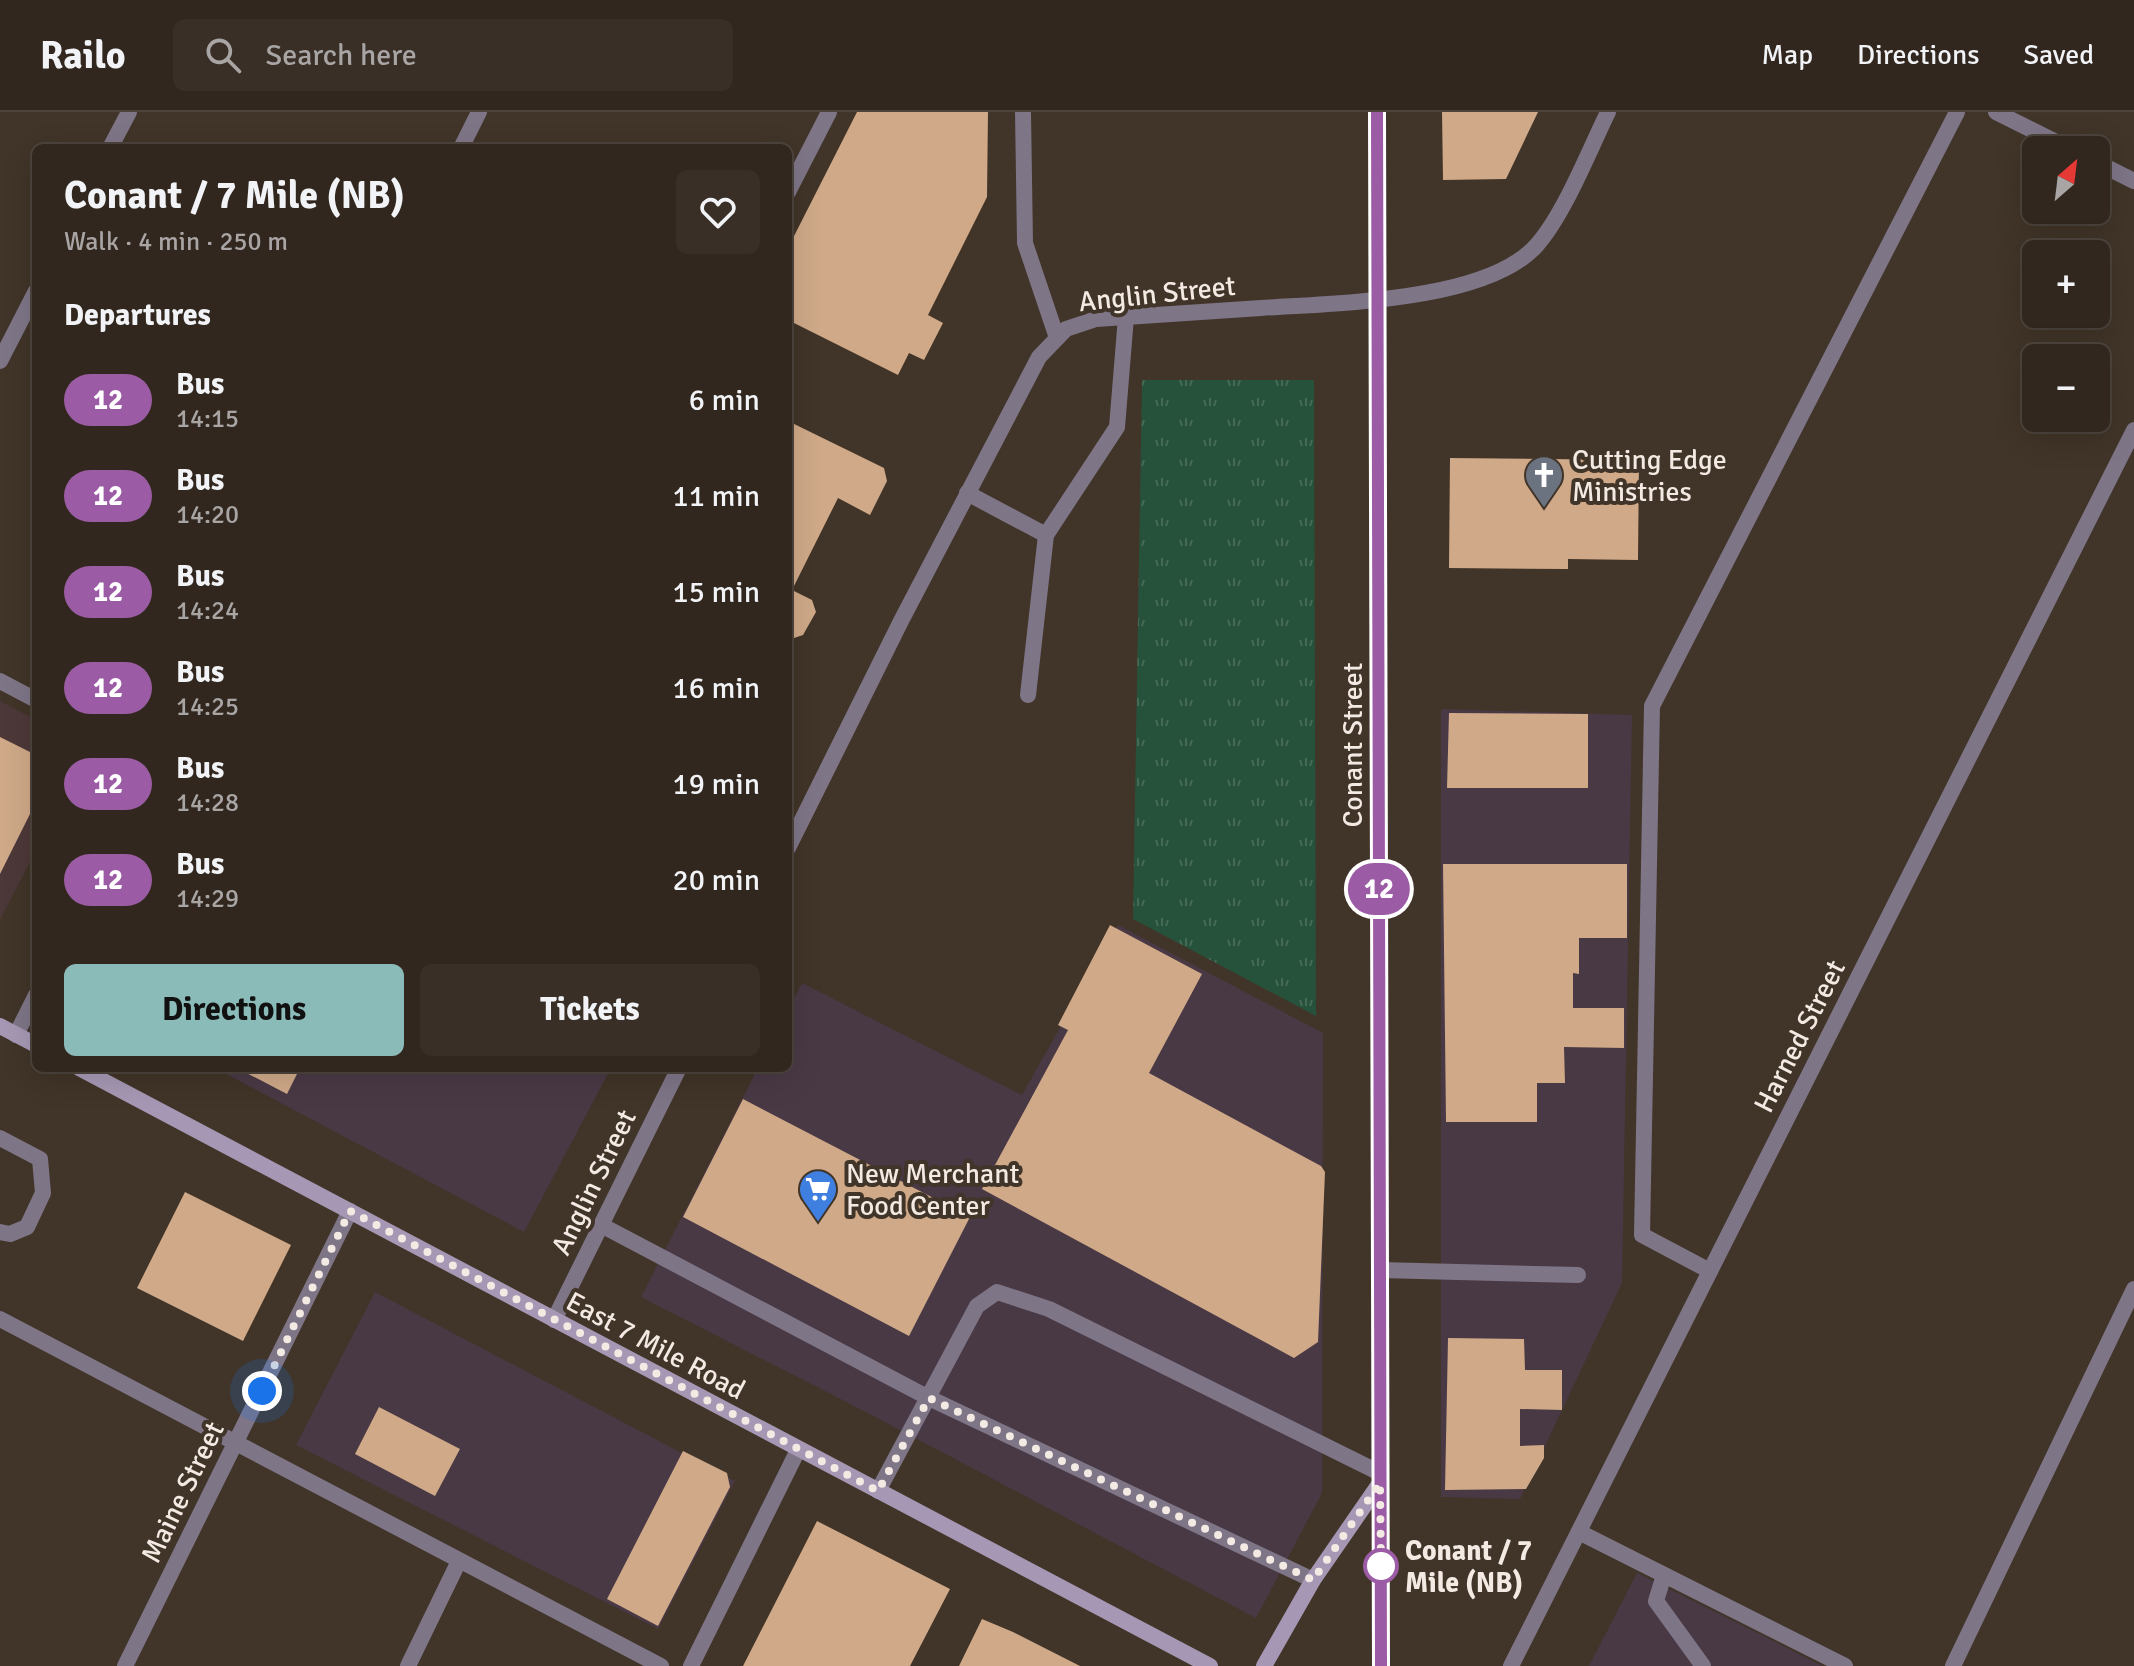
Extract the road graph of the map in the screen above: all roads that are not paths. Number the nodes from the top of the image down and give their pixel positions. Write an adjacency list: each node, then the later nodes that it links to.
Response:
1 (129, 112): 10 (street)
2 (479, 112): 11 (street)
3 (829, 112): 14 (street)
4 (1023, 112): 18 (street)
5 (1377, 112): 16 (main road, Conant Street)
6 (1608, 112): 16 (street, Anglin Street)
7 (1957, 112): 38 (street)
8 (1996, 112): 9 (street)
9 (2044, 136)
10 (112, 144)
11 (463, 144)
12 (2110, 169): 13 (street)
13 (2134, 181)
14 (792, 184)
15 (32, 299): 19 (street)
16 (1377, 300): 17 (street, Anglin Street); 37 (main road, Conant Street)
17 (1126, 317): 18 (street, Anglin Street); 22 (street)
18 (1057, 338): 21 (street, Anglin Street)
19 (0, 361)
20 (2134, 430): 38 (street, Harned Street)
21 (967, 493): 22 (street); 26 (street, Anglin Street)
22 (1046, 535): 24 (street)
23 (0, 681): 25 (street)
24 (1028, 695)
25 (32, 698)
26 (792, 840)
27 (32, 1003): 29 (street)
28 (0, 1026): 29 (main road)
29 (16, 1035): 30 (main road)
30 (32, 1043)
31 (87, 1072): 34 (main road, East 7 Mile Road)
32 (677, 1072): 35 (street, Anglin Street)
33 (0, 1138): 36 (street)
34 (350, 1211): 41 (main road, East 7 Mile Road); 44 (street, Maine Street)
35 (601, 1225): 41 (street, Anglin Street); 43 (street)
36 (0, 1232)
37 (1380, 1270): 39 (street); 46 (main road, Conant Street)
38 (1710, 1271): 48 (street, Harned Street)
39 (1578, 1275)
40 (2134, 1289): 62 (street)
41 (554, 1320): 45 (main road, East 7 Mile Road)
42 (2, 1326): 44 (street)
43 (929, 1398): 46 (street); 47 (street); 51 (street)
44 (235, 1444): 49 (street); 52 (street, Maine Street)
45 (798, 1450): 47 (main road, East 7 Mile Road); 55 (street)
46 (1380, 1478): 51 (main road); 58 (main road, Conant Street)
47 (878, 1491): 56 (main road, East 7 Mile Road)
48 (1579, 1532): 50 (street); 59 (street, Harned Street)
49 (459, 1561): 53 (street); 54 (street)
50 (1664, 1575): 60 (street); 61 (street)
51 (1313, 1580): 57 (main road)
52 (125, 1666)
53 (408, 1666)
54 (661, 1666)
55 (691, 1666)
56 (1210, 1666)
57 (1264, 1666)
58 (1381, 1666)
59 (1511, 1666)
60 (1703, 1666)
61 (1845, 1666)
62 (1953, 1666)

